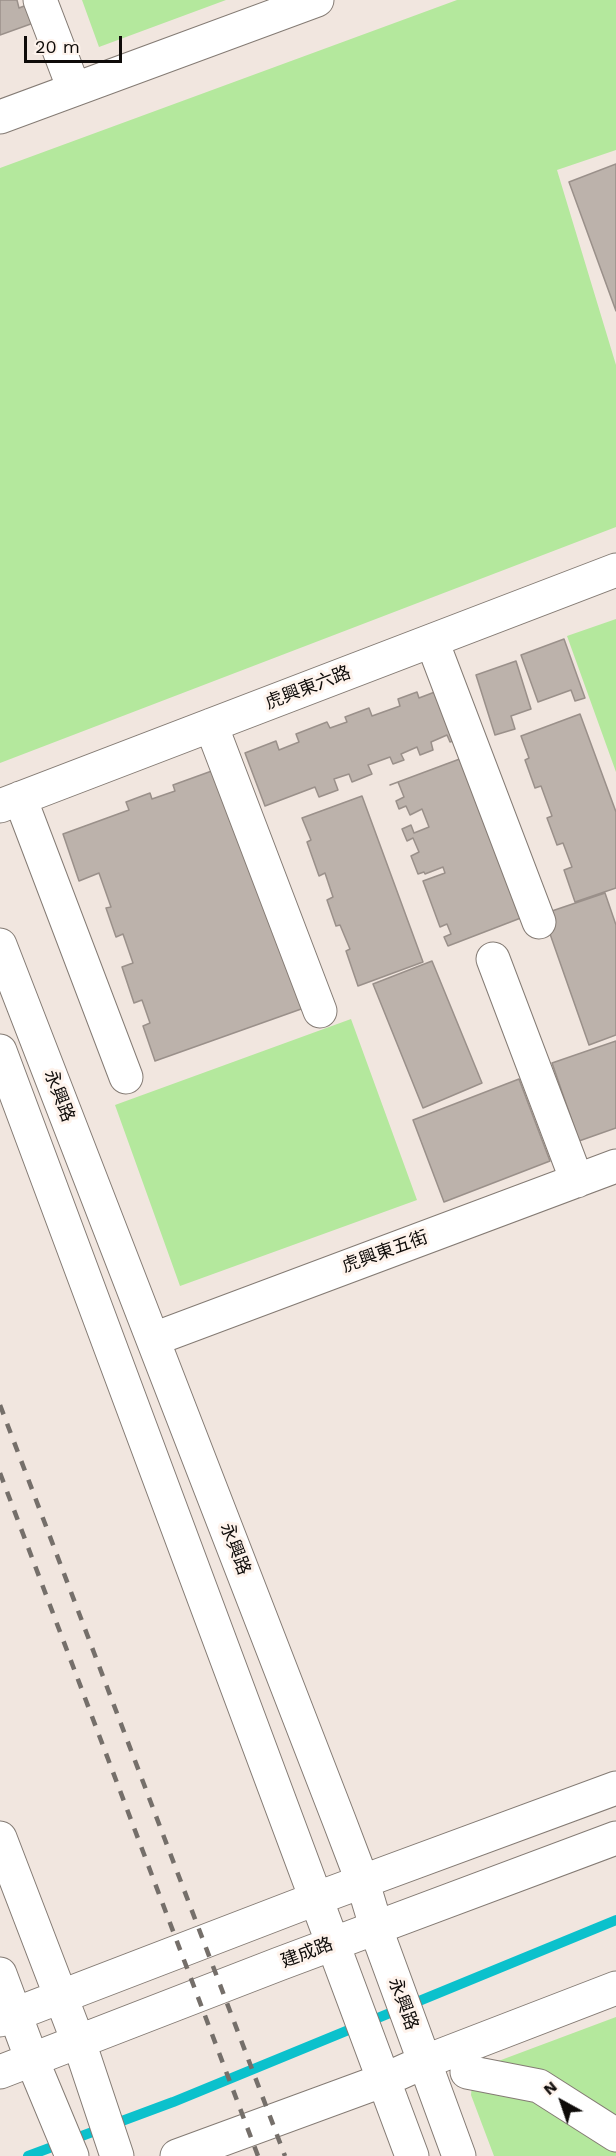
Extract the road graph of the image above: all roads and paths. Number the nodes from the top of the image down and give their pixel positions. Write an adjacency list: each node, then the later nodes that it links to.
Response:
1 (40, 0): 3 (street)
2 (317, 0): 3 (street)
3 (74, 89): 4 (street)
4 (0, 117)
5 (616, 570): 6 (street, 虎興東六路)
6 (432, 640): 7 (street, 虎興東六路); 9 (street)
7 (211, 725): 8 (street, 虎興東六路); 12 (street)
8 (10, 802): 14 (street)
9 (539, 922)
10 (0, 945): 17 (street, 永興路)
11 (494, 959): 16 (street)
12 (320, 1011)
13 (0, 1051): 22 (street)
14 (126, 1077)
15 (616, 1166): 16 (street, 虎興東五街)
16 (577, 1181): 17 (street, 虎興東五街)
17 (154, 1339): 21 (street, 永興路)
18 (616, 1788): 21 (street)
19 (0, 1838): 27 (street)
20 (616, 1838): 23 (street, 建成路)
21 (363, 1883): 22 (street); 23 (street, 永興路)
22 (315, 1899): 24 (street); 27 (street)
23 (379, 1935): 24 (street, 建成路); 30 (street, 永興路)
24 (336, 1953): 29 (street, 建成路); 32 (street)
25 (0, 1974): 28 (street)
26 (616, 1988): 30 (street)
27 (60, 1996): 28 (street); 29 (street)
28 (8, 2017): 31 (street)
29 (81, 2049): 31 (street, 建成路); 36 (street)
30 (421, 2053): 32 (street); 40 (street, 永興路)
31 (35, 2066): 33 (street, 建成路); 37 (street)
32 (380, 2071): 38 (street); 39 (street)
33 (0, 2072)
34 (466, 2072): 35 (street)
35 (616, 2135)
36 (117, 2154)
37 (72, 2156)
38 (177, 2156)
39 (412, 2156)
40 (459, 2156)

